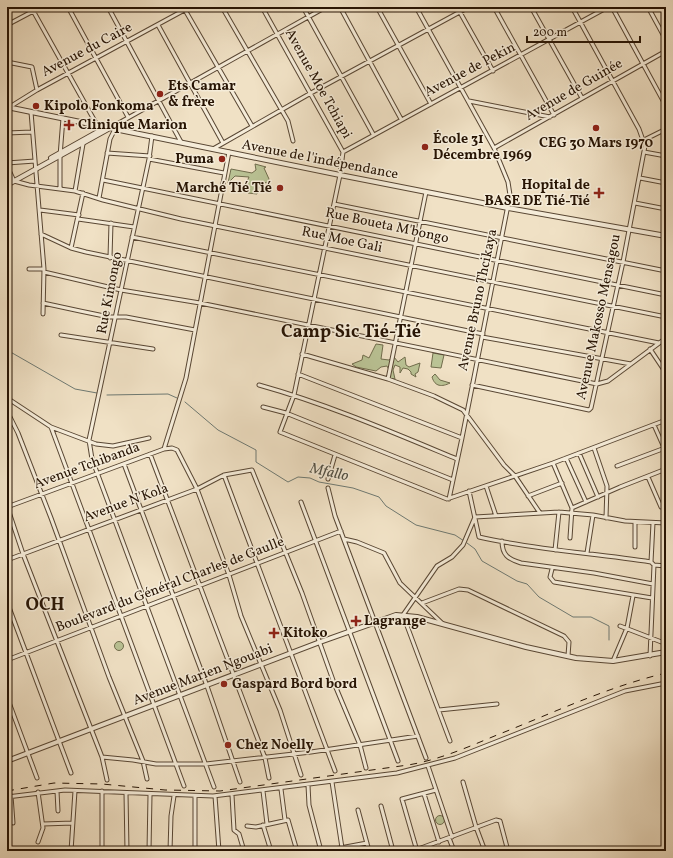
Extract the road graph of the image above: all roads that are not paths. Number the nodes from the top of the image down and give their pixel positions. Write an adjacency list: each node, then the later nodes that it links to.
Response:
1 (31, 7): 22 (street)
2 (41, 7): 22 (street)
3 (68, 7): 37 (street)
4 (108, 7): 32 (street)
5 (190, 7): 21 (street, Avenue du Caire)
6 (222, 7): 34 (street)
7 (262, 7): 29 (street, Avenue Moe Tchiapi)
8 (303, 7): 24 (street)
9 (326, 7): 24 (street)
10 (340, 7): 38 (street)
11 (376, 7): 33 (street)
12 (416, 7): 28 (street, Avenue Bruno Thcikaya)
13 (457, 7): 23 (street)
14 (469, 7): 23 (street)
15 (494, 7): 36 (street)
16 (531, 7): 30 (street)
17 (572, 7): 25 (street)
18 (608, 7): 25 (street, Avenue de Pekin)
19 (612, 7): 40 (street)
20 (648, 7): 31 (street)
21 (185, 10): 27 (street, Avenue du Caire); 41 (street)
22 (33, 11): 26 (street); 43 (street)
23 (459, 12): 28 (street); 42 (street)
24 (308, 17): 29 (street); 44 (street)
25 (580, 22): 30 (street, Avenue de Pekin); 45 (street)
26 (7, 25)
27 (158, 25): 32 (street, Avenue du Caire); 46 (street)
28 (429, 29): 33 (street); 47 (street, Avenue Bruno Thcikaya)
29 (277, 34): 34 (street); 49 (street, Avenue Moe Tchiapi)
30 (549, 40): 36 (street, Avenue de Pekin); 50 (street)
31 (666, 40)
32 (127, 41): 37 (street, Avenue du Caire); 51 (street)
33 (398, 46): 38 (street); 53 (street)
34 (247, 51): 41 (street); 56 (street)
35 (666, 51): 40 (street, Avenue de Guinée)
36 (520, 56): 42 (street, Avenue de Pekin); 58 (street)
37 (96, 58): 43 (street, Avenue du Caire); 59 (street)
38 (370, 61): 44 (street); 61 (street)
39 (7, 62): 48 (street)
40 (643, 63): 45 (street, Avenue de Guinée); 54 (street)
41 (218, 67): 46 (street); 63 (street)
42 (493, 71): 47 (street, Avenue de Pekin)
43 (68, 73): 48 (street, Avenue du Caire); 62 (street)
44 (341, 77): 49 (street); 68 (street)
45 (611, 80): 50 (street, Avenue de Guinée); 70 (street)
46 (190, 82): 51 (street); 73 (street)
47 (462, 87): 52 (street, Avenue Bruno Thcikaya); 53 (street, Avenue de Pekin)
48 (37, 90): 55 (street, Avenue du Caire)
49 (311, 93): 56 (street); 78 (street, Avenue Moe Tchiapi)
50 (582, 98): 58 (street, Avenue de Guinée)
51 (159, 100): 59 (street); 72 (street)
52 (469, 101): 58 (street); 75 (street, Avenue Bruno Thcikaya)
53 (431, 104): 61 (street, Avenue de Pekin)
54 (666, 106)
55 (8, 108): 57 (street, Avenue de l'indépendance)
56 (281, 110): 63 (street); 71 (street)
57 (31, 112): 60 (street, Avenue de l'indépendance); 66 (street)
58 (553, 116): 75 (street, Avenue de Guinée)
59 (128, 117): 64 (street)
60 (63, 118): 62 (street, Avenue de l'indépendance); 81 (street)
61 (401, 119): 68 (street, Avenue de Pekin)
62 (97, 125): 64 (street, Avenue de l'indépendance)
63 (252, 126): 73 (street)
64 (112, 127): 69 (street, Avenue de l'indépendance); 74 (street); 80 (street); 81 (street)
65 (665, 130): 70 (street)
66 (32, 132): 67 (street); 84 (street)
67 (7, 133)
68 (373, 134): 78 (street, Avenue de Pekin)
69 (152, 136): 72 (street, Avenue de l'indépendance); 83 (street, Rue Kimongo)
70 (644, 140): 79 (street, Avenue Makosso Mensagou)
71 (292, 141)
72 (181, 142): 76 (street, Avenue de l'indépendance)
73 (223, 143): 76 (street)
74 (82, 144): 81 (street); 99 (street)
75 (494, 148): 106 (street, Avenue Bruno Thcikaya)
76 (213, 150): 77 (street, Avenue de l'indépendance)
77 (229, 152): 88 (street); 89 (street, Avenue de l'indépendance)
78 (343, 152): 89 (street, Avenue Moe Tchiapi)
79 (644, 152): 82 (street); 90 (street, Avenue Makosso Mensagou)
80 (108, 153): 83 (street); 92 (street)
81 (60, 155): 87 (street); 97 (street)
82 (666, 156)
83 (150, 157): 88 (street); 98 (street, Rue Kimongo)
84 (35, 161): 85 (street); 87 (street)
85 (7, 163)
86 (7, 166): 91 (street)
87 (35, 168): 91 (street); 96 (street)
88 (224, 173): 103 (street)
89 (340, 176): 100 (street, Avenue de l'indépendance); 105 (street, Avenue Moe Tchiapi)
90 (640, 178): 94 (street); 104 (street, Avenue Makosso Mensagou)
91 (14, 180): 93 (street); 95 (street); 96 (street, Rue Moe Gali)
92 (103, 180): 98 (street, Rue Boueta M'bongo); 102 (street)
93 (7, 182)
94 (666, 183)
95 (7, 185)
96 (37, 186): 97 (street, Rue Moe Gali); 108 (street)
97 (60, 188): 99 (street, Rue Moe Gali)
98 (143, 190): 103 (street, Rue Boueta M'bongo); 109 (street, Rue Kimongo)
99 (75, 191): 101 (street, Rue Moe Gali)
100 (426, 192): 106 (street, Avenue de l'indépendance); 111 (street)
101 (83, 193): 102 (street, Rue Moe Gali); 110 (street)
102 (99, 198): 109 (street, Rue Moe Gali)
103 (218, 203): 113 (street); 114 (street, Rue Boueta M'bongo)
104 (634, 203): 107 (street); 116 (street, Avenue Makosso Mensagou)
105 (334, 204): 111 (street); 114 (street, Avenue Moe Tchiapi)
106 (508, 208): 116 (street, Avenue de l'indépendance); 120 (street, Avenue Bruno Thcikaya)
107 (666, 209)
108 (40, 210): 110 (street); 117 (street)
109 (138, 210): 113 (street, Rue Moe Gali); 115 (street, Rue Kimongo)
110 (79, 217): 112 (street); 123 (street)
111 (420, 220): 120 (street); 121 (street)
112 (111, 224): 115 (street); 125 (street)
113 (214, 225): 122 (street, Rue Moe Gali); 124 (street)
114 (329, 225): 121 (street, Rue Boueta M'bongo); 122 (street, Avenue Moe Tchiapi)
115 (134, 227): 119 (street, Rue Kimongo)
116 (629, 229): 118 (street); 128 (street, Avenue Makosso Mensagou)
117 (41, 234): 123 (street); 131 (street)
118 (666, 236)
119 (132, 238): 124 (street); 126 (street, Rue Kimongo)
120 (502, 238): 127 (street, Avenue Bruno Thcikaya); 128 (street)
121 (415, 244): 127 (street, Rue Boueta M'bongo); 129 (street)
122 (324, 247): 129 (street, Rue Moe Gali); 133 (street, Avenue Moe Tchiapi)
123 (71, 248): 125 (street)
124 (209, 253): 133 (street); 134 (street)
125 (110, 258): 126 (street)
126 (127, 261): 134 (street); 137 (street, Rue Kimongo)
127 (497, 261): 135 (street, Avenue Bruno Thcikaya); 136 (street, Rue Boueta M'bongo)
128 (623, 262): 132 (street); 136 (street, Avenue Makosso Mensagou)
129 (411, 265): 135 (street, Rue Moe Gali); 138 (street)
130 (29, 269): 131 (street)
131 (44, 271): 137 (street); 142 (street)
132 (666, 271)
133 (319, 274): 138 (street); 140 (street, Avenue Moe Tchiapi)
134 (205, 277): 140 (street); 141 (street)
135 (493, 282): 143 (street, Rue Moe Gali); 144 (street, Avenue Bruno Thcikaya)
136 (618, 285): 139 (street, Rue Boueta M'bongo); 143 (street, Avenue Makosso Mensagou)
137 (121, 290): 141 (street); 146 (street, Rue Kimongo)
138 (405, 292): 144 (street); 147 (street)
139 (666, 295)
140 (313, 299): 147 (street); 149 (street, Avenue Moe Tchiapi)
141 (200, 302): 149 (street); 150 (street)
142 (43, 303): 145 (street); 146 (street)
143 (614, 306): 148 (street, Rue Moe Gali); 151 (street, Avenue Makosso Mensagou)
144 (488, 309): 151 (street); 153 (street, Avenue Bruno Thcikaya)
145 (43, 314)
146 (117, 317): 150 (street); 156 (street, Rue Kimongo)
147 (400, 317): 153 (street); 155 (street)
148 (666, 317)
149 (308, 325): 155 (street); 160 (street, Avenue Moe Tchiapi)
150 (195, 330): 185 (street)
151 (608, 333): 157 (street); 161 (street, Avenue Makosso Mensagou)
152 (61, 335): 156 (street)
153 (483, 335): 161 (street); 162 (street, Avenue Bruno Thcikaya)
154 (666, 338): 157 (street)
155 (396, 342): 162 (street); 166 (street)
156 (111, 343): 158 (street); 182 (street, Rue Kimongo)
157 (659, 343): 159 (street)
158 (153, 349)
159 (650, 349): 163 (street); 164 (street)
160 (302, 354): 165 (street, Avenue Moe Tchiapi); 166 (street)
161 (603, 359): 163 (street); 167 (street, Avenue Makosso Mensagou)
162 (478, 360): 167 (street); 169 (street, Avenue Bruno Thcikaya)
163 (631, 364): 167 (street)
164 (666, 373)
165 (298, 374): 170 (street, Avenue Moe Tchiapi); 181 (street)
166 (388, 379): 175 (street)
167 (597, 384): 169 (street, Avenue Makosso Mensagou)
168 (259, 385): 170 (street)
169 (472, 385): 175 (street, Avenue Bruno Thcikaya)
170 (294, 395): 174 (street, Avenue Moe Tchiapi); 191 (street)
171 (7, 398): 179 (street)
172 (263, 407): 174 (street)
173 (7, 411): 176 (street)
174 (286, 413): 189 (street, Avenue Moe Tchiapi); 201 (street)
175 (467, 414): 181 (street, Avenue Bruno Thcikaya); 198 (street)
176 (8, 416): 209 (street)
177 (666, 420): 178 (street)
178 (654, 425): 183 (street); 184 (street)
179 (51, 427): 182 (street); 202 (street)
180 (149, 438): 182 (street)
181 (462, 438): 191 (street, Avenue Bruno Thcikaya)
182 (89, 440): 196 (street, Rue Kimongo)
183 (594, 448): 187 (street); 208 (street)
184 (664, 448): 186 (street); 194 (street)
185 (164, 449): 188 (street, Avenue Tchibanda); 206 (street, Avenue Tchibanda)
186 (666, 452)
187 (579, 453): 190 (street); 211 (street)
188 (150, 454): 193 (street, Avenue Tchibanda); 213 (street)
189 (335, 455): 200 (street); 212 (street)
190 (566, 458): 192 (street); 215 (street)
191 (457, 459): 201 (street, Avenue Bruno Thcikaya)
192 (553, 463): 198 (street); 203 (street)
193 (124, 464): 196 (street, Avenue Tchibanda); 219 (street)
194 (617, 466)
195 (666, 470): 199 (street)
196 (97, 474): 202 (street, Avenue Tchibanda); 227 (street, Rue Kimongo)
197 (224, 475): 206 (street, Avenue N'Kola); 241 (street, Avenue N'Kola); 246 (street)
198 (515, 476): 204 (street); 210 (street)
199 (648, 477): 208 (street); 217 (street)
200 (328, 479)
201 (453, 480): 212 (street, Avenue Bruno Thcikaya)
202 (71, 482): 209 (street, Avenue Tchibanda); 231 (street)
203 (562, 483): 210 (street); 218 (street)
204 (486, 486): 207 (street); 224 (street)
205 (328, 488): 232 (street)
206 (197, 489): 213 (street, Avenue N'Kola); 250 (street)
207 (470, 491): 212 (street); 225 (street)
208 (608, 492): 211 (street); 226 (street)
209 (41, 494): 216 (street, Avenue Tchibanda); 235 (street)
210 (528, 496): 221 (street)
211 (598, 497): 215 (street)
212 (448, 499)
213 (167, 500): 219 (street, Avenue N'Kola); 252 (street)
214 (301, 502): 236 (street)
215 (586, 502): 218 (street)
216 (7, 507): 243 (street)
217 (661, 507)
218 (572, 508): 222 (street)
219 (140, 510): 227 (street, Avenue N'Kola); 253 (street)
220 (559, 512): 221 (street); 222 (street); 239 (street)
221 (540, 513): 224 (street)
222 (573, 513): 223 (street); 233 (street)
223 (592, 515): 226 (street); 242 (street)
224 (496, 516): 225 (street)
225 (475, 517): 237 (street); 254 (street)
226 (606, 518): 228 (street)
227 (115, 519): 231 (street, Avenue N'Kola); 259 (street, Rue Kimongo)
228 (635, 522): 229 (street); 238 (street)
229 (653, 523): 230 (street); 245 (street)
230 (666, 523)
231 (88, 529): 235 (street, Avenue N'Kola); 261 (street)
232 (341, 531): 234 (street); 236 (street, Boulevard du Général Charles de Gaulle)
233 (570, 538)
234 (344, 539): 254 (street); 262 (street)
235 (58, 540): 243 (street, Avenue N'Kola); 265 (street)
236 (316, 540): 241 (street, Boulevard du Général Charles de Gaulle); 267 (street)
237 (502, 541): 239 (street); 249 (street)
238 (635, 547)
239 (555, 550): 242 (street)
240 (666, 550): 248 (street)
241 (285, 551): 246 (street, Boulevard du Général Charles de Gaulle); 270 (street)
242 (587, 553): 245 (street)
243 (24, 554): 244 (street, Avenue N'Kola); 269 (street)
244 (7, 560)
245 (651, 562): 247 (street)
246 (257, 563): 250 (street, Boulevard du Général Charles de Gaulle); 273 (street)
247 (654, 565): 248 (street); 251 (street)
248 (666, 566)
249 (552, 569): 251 (street); 255 (street)
250 (229, 575): 252 (street, Boulevard du Général Charles de Gaulle); 278 (street)
251 (653, 584): 256 (street)
252 (199, 587): 253 (street, Boulevard du Général Charles de Gaulle); 279 (street)
253 (173, 596): 259 (street, Boulevard du Général Charles de Gaulle); 281 (street)
254 (415, 596): 258 (street); 260 (street)
255 (633, 596): 256 (street); 266 (street)
256 (652, 598): 268 (street)
257 (7, 602): 271 (street)
258 (422, 603): 263 (street); 274 (street)
259 (147, 606): 261 (street, Boulevard du Général Charles de Gaulle); 282 (street, Rue Kimongo)
260 (403, 614): 262 (street, Avenue Marien Ngouabi); 263 (street, Avenue Marien Ngouabi); 286 (street)
261 (122, 617): 265 (street, Boulevard du Général Charles de Gaulle); 285 (street)
262 (375, 622): 267 (street, Avenue Marien Ngouabi); 289 (street)
263 (444, 624): 274 (street, Avenue Marien Ngouabi)
264 (620, 626): 266 (street)
265 (92, 628): 269 (street, Boulevard du Général Charles de Gaulle); 287 (street)
266 (627, 628): 268 (street); 277 (street)
267 (350, 631): 270 (street, Avenue Marien Ngouabi); 290 (street)
268 (650, 637): 272 (street); 275 (street)
269 (57, 641): 271 (street, Boulevard du Général Charles de Gaulle); 288 (street)
270 (320, 642): 273 (street, Avenue Marien Ngouabi); 293 (street)
271 (26, 652): 276 (street, Boulevard du Général Charles de Gaulle); 291 (street)
272 (666, 652): 275 (street, Avenue Marien Ngouabi)
273 (291, 654): 278 (street, Avenue Marien Ngouabi); 294 (street)
274 (568, 656): 277 (street, Avenue Marien Ngouabi)
275 (650, 656): 277 (street, Avenue Marien Ngouabi)
276 (7, 660)
277 (613, 661)
278 (262, 665): 279 (street, Avenue Marien Ngouabi); 296 (street)
279 (234, 675): 281 (street, Avenue Marien Ngouabi); 298 (street)
280 (666, 683): 306 (street)
281 (207, 686): 282 (street, Avenue Marien Ngouabi); 303 (street)
282 (181, 696): 285 (street, Avenue Marien Ngouabi); 305 (street, Rue Kimongo)
283 (7, 697): 295 (street)
284 (497, 704): 286 (street)
285 (154, 706): 287 (street, Avenue Marien Ngouabi); 304 (street)
286 (439, 710): 292 (street)
287 (124, 717): 288 (street, Avenue Marien Ngouabi); 301 (street)
288 (91, 730): 291 (street, Avenue Marien Ngouabi); 297 (street)
289 (418, 736): 290 (street); 299 (street)
290 (391, 740): 293 (street); 302 (street)
291 (59, 741): 295 (street, Avenue Marien Ngouabi); 309 (street)
292 (450, 741)
293 (360, 745): 294 (street); 307 (street)
294 (327, 750): 296 (street); 308 (street)
295 (28, 753): 300 (street, Avenue Marien Ngouabi); 311 (street)
296 (296, 754): 298 (street); 310 (street)
297 (102, 757): 301 (street); 313 (street)
298 (265, 758): 303 (street); 312 (street)
299 (426, 758)
300 (7, 761)
301 (143, 761): 304 (street); 314 (street)
302 (398, 761)
303 (235, 762): 305 (street); 315 (street)
304 (176, 763): 305 (street); 319 (street)
305 (206, 764): 320 (street, Rue Kimongo)
306 (428, 766): 316 (street); 322 (street)
307 (366, 768)
308 (335, 771)
309 (71, 773)
310 (301, 775)
311 (37, 778)
312 (270, 778)
313 (108, 780)
314 (147, 780)
315 (240, 782)
316 (332, 782): 318 (street); 350 (street)
317 (463, 782): 345 (street)
318 (308, 785): 321 (street); 361 (street)
319 (184, 786)
320 (214, 787)
321 (280, 789): 326 (street); 339 (street)
322 (436, 790): 329 (street); 346 (street)
323 (57, 791): 324 (street); 327 (street); 338 (street)
324 (75, 791): 325 (street); 341 (street)
325 (102, 791): 328 (street); 352 (street)
326 (264, 791): 331 (street); 343 (street)
327 (38, 792): 335 (street); 342 (street)
328 (126, 793): 330 (street); 353 (street)
329 (424, 794): 349 (street); 364 (street)
330 (150, 795): 332 (street); 354 (street)
331 (232, 795): 334 (street); 358 (street)
332 (174, 796): 333 (street); 355 (street)
333 (194, 796): 334 (street); 356 (street)
334 (216, 796): 357 (street)
335 (9, 797): 340 (street)
336 (381, 806): 363 (street)
337 (358, 810): 348 (street)
338 (58, 811)
339 (285, 820): 343 (street); 360 (street)
340 (12, 823)
341 (73, 823): 342 (street); 351 (street)
342 (43, 824): 347 (street)
343 (265, 824): 344 (street); 359 (street)
344 (247, 826)
345 (476, 828): 346 (street); 366 (street); 367 (street)
346 (451, 838): 349 (street); 365 (street)
347 (38, 842)
348 (367, 842): 350 (street); 362 (street)
349 (439, 842): 364 (street)
350 (342, 848): 361 (street)
351 (71, 851)
352 (102, 851)
353 (127, 851)
354 (149, 851)
355 (170, 851)
356 (195, 851)
357 (219, 851)
358 (244, 851)
359 (271, 851)
360 (297, 851)
361 (322, 851)
362 (369, 851)
363 (393, 851)
364 (416, 851)
365 (454, 851)
366 (485, 851)
367 (508, 851)

